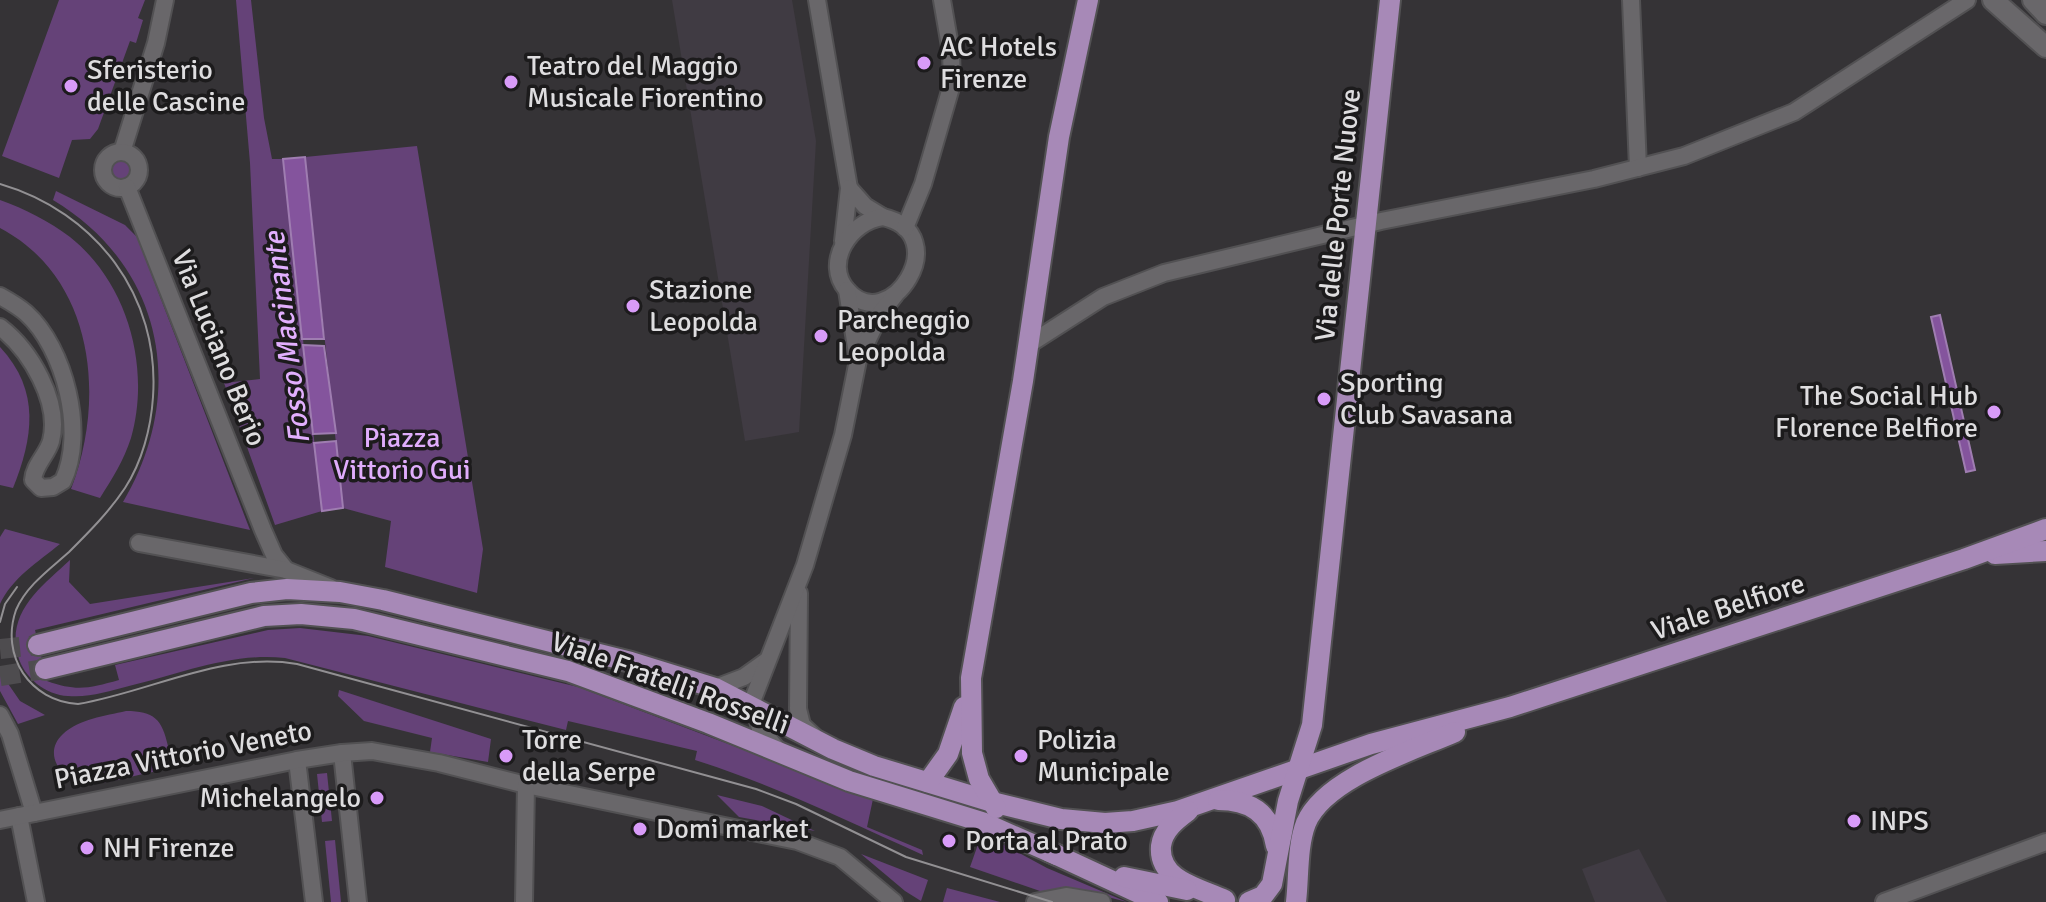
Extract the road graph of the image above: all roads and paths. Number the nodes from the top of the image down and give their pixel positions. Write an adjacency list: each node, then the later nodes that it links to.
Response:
1 (165, 0): 13 (street)
2 (817, 0): 16 (street)
3 (942, 0): 19 (street)
4 (1088, 0): 25 (main road)
5 (1390, 0): 18 (main road, Via delle Porte Nuove)
6 (1631, 0): 14 (street)
7 (1967, 0): 14 (street)
8 (1993, 0): 9 (street); 12 (street)
9 (2010, 0)
10 (2033, 0): 11 (street)
11 (2046, 14)
12 (2046, 47)
13 (122, 152): 15 (street); 15 (street)
14 (1638, 168): 18 (street)
15 (127, 187): 31 (street, Via Luciano Berio)
16 (849, 188): 17 (street); 20 (street)
17 (883, 217): 19 (street); 20 (street)
18 (1364, 226): 25 (street); 46 (main road, Via delle Porte Nuove)
19 (905, 228): 22 (street)
20 (843, 247): 21 (street)
21 (847, 290): 22 (street); 26 (street)
22 (895, 295): 26 (street)
23 (0, 296): 24 (street)
24 (0, 327)
25 (1028, 345): 37 (main road)
26 (858, 360): 32 (street)
27 (2046, 529): 30 (main road, Viale Belfiore)
28 (139, 543): 31 (street)
29 (2046, 551): 30 (main road, Viale Belfiore)
30 (1964, 559): 40 (main road, Viale Belfiore)
31 (286, 570): 33 (street)
32 (799, 583): 35 (street); 42 (street)
33 (340, 592): 34 (main road); 38 (main road, Viale Fratelli Rosselli)
34 (38, 645)
35 (766, 661): 38 (street); 39 (street)
36 (45, 669): 44 (main road, Viale Fratelli Rosselli)
37 (970, 686): 47 (main road); 49 (main road)
38 (715, 688): 39 (main road, Viale Fratelli Rosselli)
39 (753, 707): 42 (main road, Viale Fratelli Rosselli); 44 (street)
40 (1510, 707): 46 (main road, Viale Belfiore); 68 (main road, Viale Belfiore)
41 (0, 715): 51 (street, Piazza Vittorio Veneto)
42 (822, 743): 47 (main road, Viale Fratelli Rosselli)
43 (342, 753): 45 (street, Piazza Vittorio Veneto); 48 (street); 60 (street)
44 (787, 756): 54 (main road, Viale Fratelli Rosselli)
45 (297, 760): 51 (street, Piazza Vittorio Veneto); 59 (street)
46 (1298, 768): 50 (main road, Viale Belfiore); 56 (main road, Via delle Porte Nuove)
47 (928, 782): 49 (main road, Viale Fratelli Rosselli)
48 (526, 785): 61 (street); 62 (street)
49 (992, 802): 50 (main road, Viale Fratelli Rosselli); 54 (main road)
50 (1206, 802): 56 (main road); 57 (main road)
51 (27, 815): 52 (street, Piazza Vittorio Veneto); 58 (street)
52 (0, 820)
53 (2046, 842): 69 (street)
54 (1057, 855): 55 (main road)
55 (1078, 865): 57 (main road); 65 (main road)
56 (1274, 874): 66 (main road); 67 (main road)
57 (1230, 901)
58 (36, 902)
59 (314, 902)
60 (358, 902)
61 (524, 902)
62 (894, 902)
63 (1035, 902): 64 (street)
64 (1102, 902)
65 (1158, 902)
66 (1249, 902)
67 (1274, 902)
68 (1296, 902)
69 (1884, 902)

